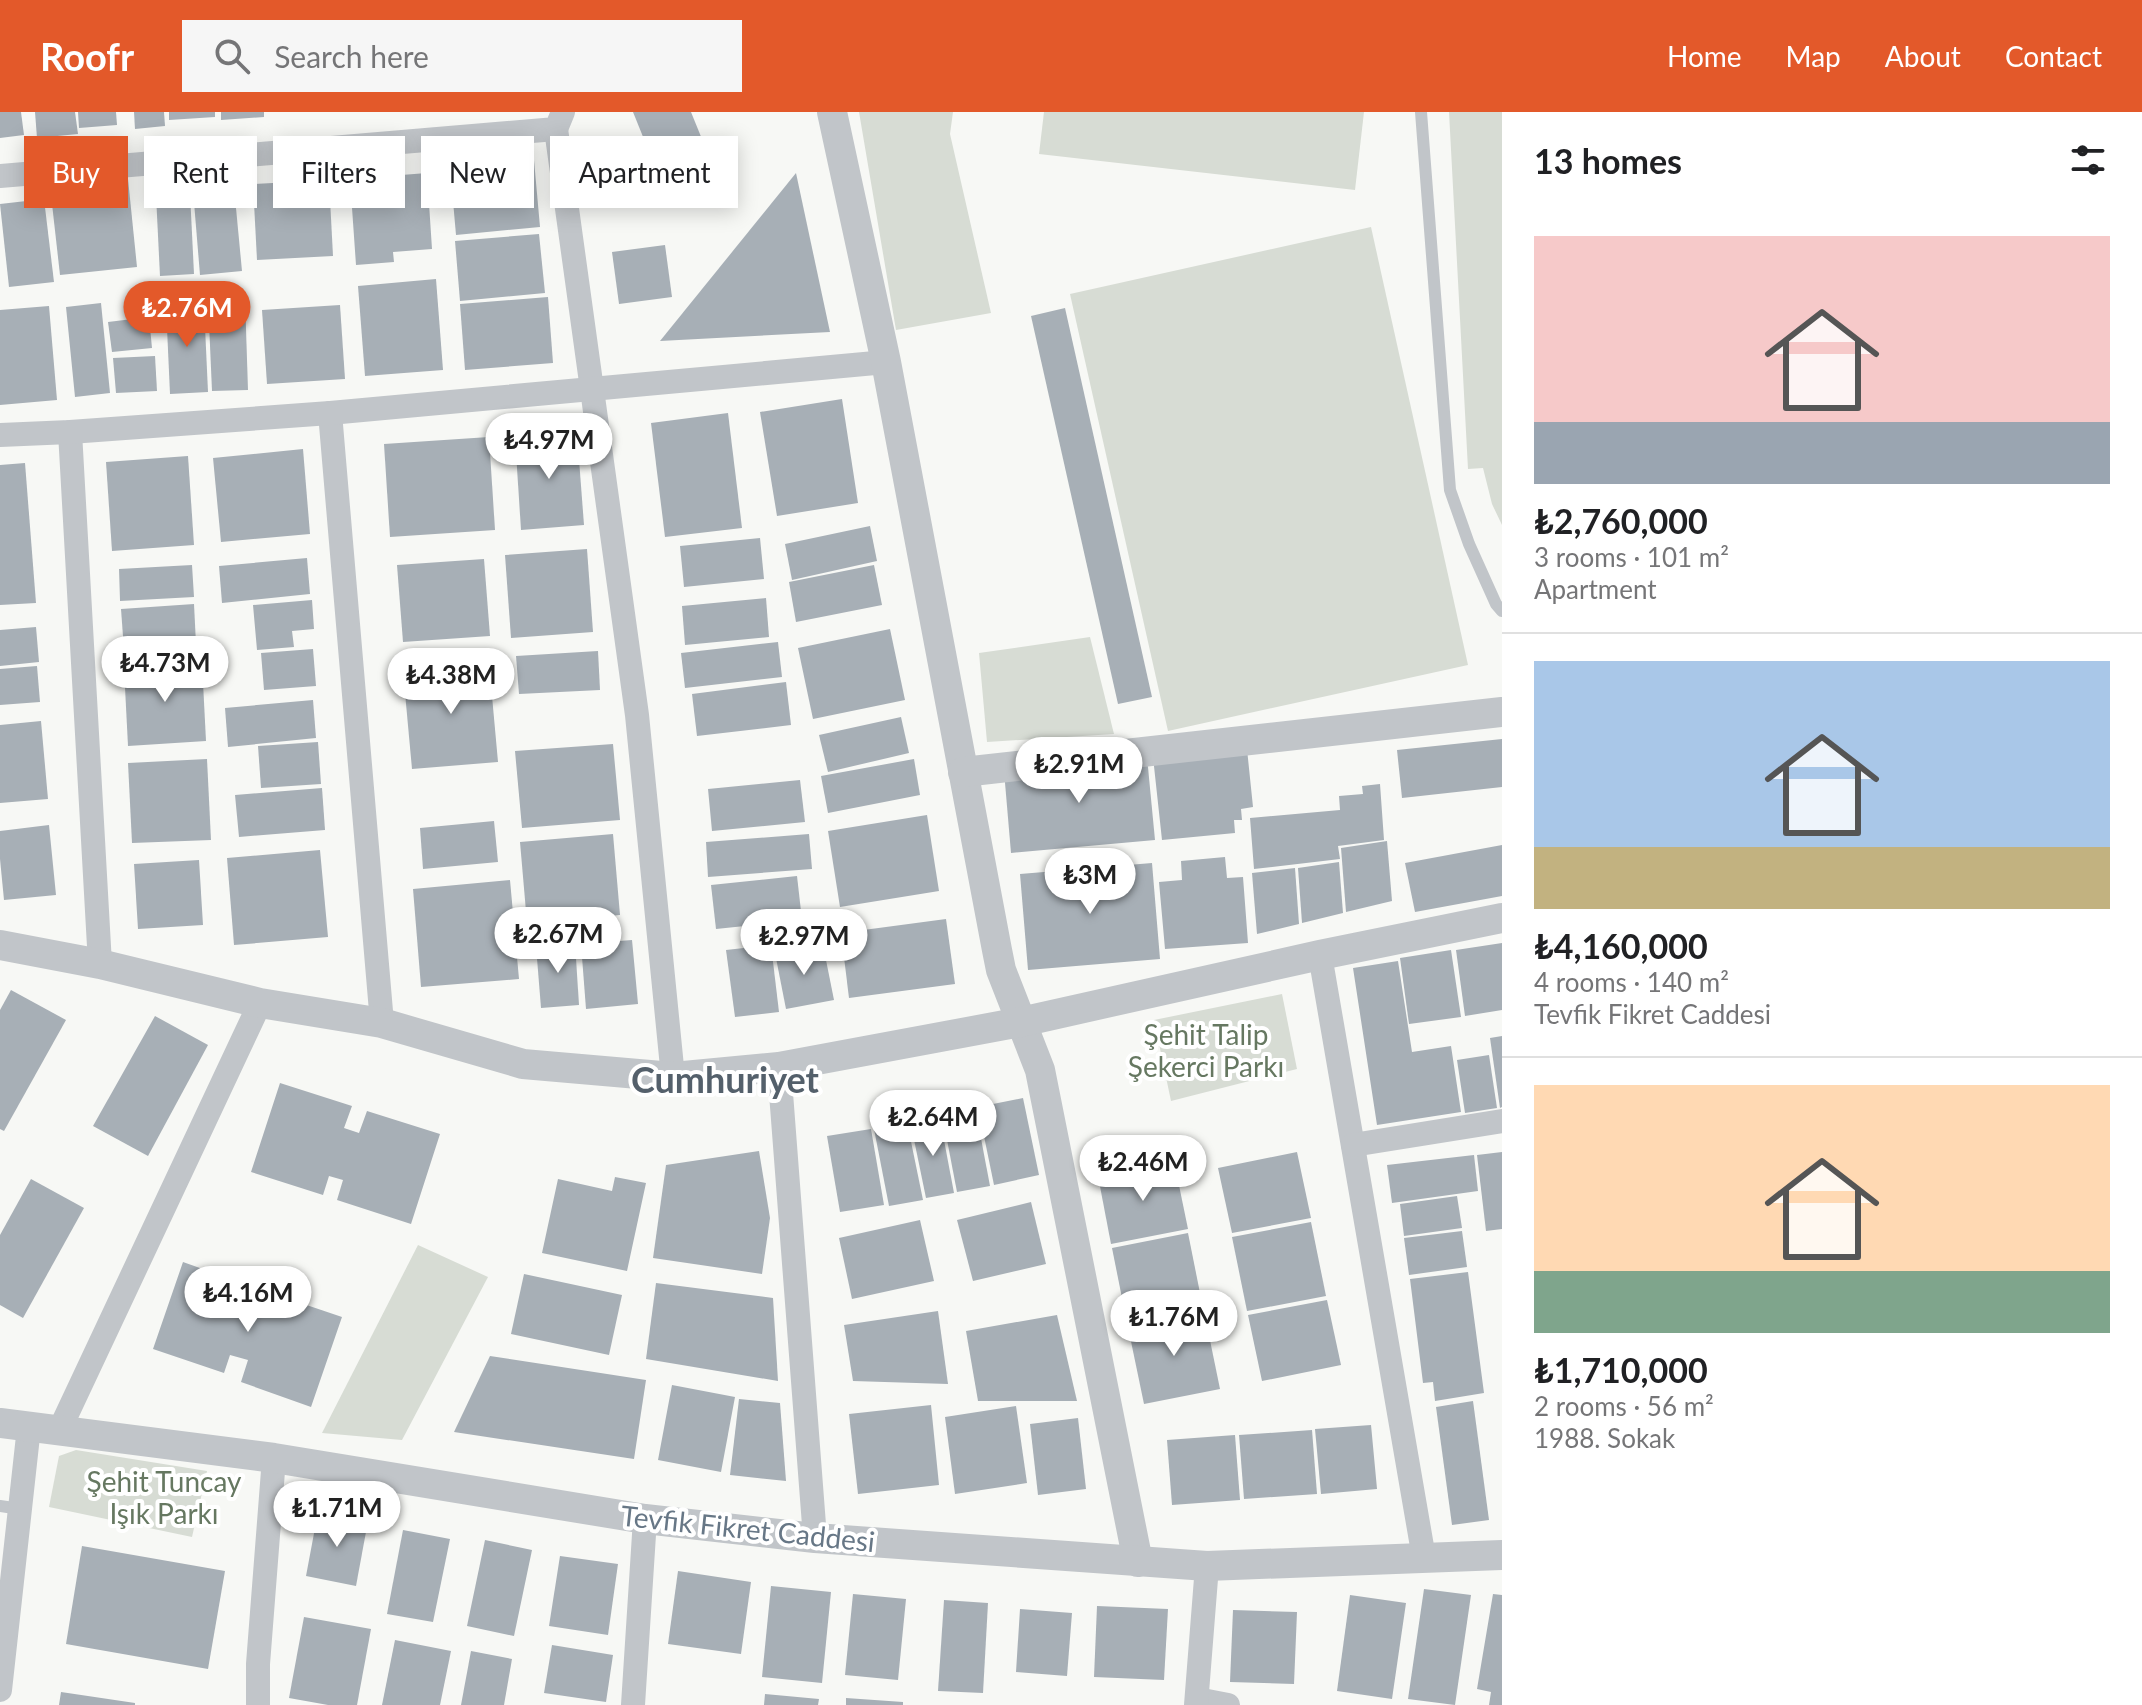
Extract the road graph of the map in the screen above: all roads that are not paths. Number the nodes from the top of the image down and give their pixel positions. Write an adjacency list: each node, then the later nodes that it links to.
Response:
1 (832, 112): 5 (street)
2 (1421, 112): 10 (lane)
3 (560, 120): 4 (street); 6 (street)
4 (0, 176)
5 (886, 362): 6 (street); 12 (street)
6 (592, 389): 7 (street); 21 (street)
7 (330, 413): 8 (street); 19 (street)
8 (70, 432): 9 (street); 16 (street)
9 (0, 435)
10 (1502, 611)
11 (1502, 712): 12 (street)
12 (963, 772): 18 (street)
13 (1502, 918): 15 (street)
14 (0, 945): 16 (street)
15 (1320, 955): 18 (street); 23 (street)
16 (100, 964): 17 (street)
17 (260, 1003): 19 (street); 24 (street)
18 (1021, 1022): 20 (street); 31 (street)
19 (382, 1023): 21 (street)
20 (779, 1067): 21 (street); 28 (street)
21 (673, 1077)
22 (1502, 1121): 23 (street)
23 (1353, 1145): 30 (street)
24 (29, 1427): 25 (street, Tevfik Fikret Caddesi); 26 (street)
25 (274, 1458): 27 (street, Tevfik Fikret Caddesi); 35 (street)
26 (10, 1507): 33 (street)
27 (645, 1519): 28 (street, Tevfik Fikret Caddesi); 36 (street)
28 (815, 1538): 31 (street, Tevfik Fikret Caddesi)
29 (1502, 1555): 30 (street, Tevfik Fikret Caddesi)
30 (1424, 1558): 32 (street, Tevfik Fikret Caddesi)
31 (1138, 1562): 32 (street, Tevfik Fikret Caddesi)
32 (1207, 1566): 34 (street)
33 (0, 1690)
34 (1197, 1702): 37 (street)
35 (258, 1705)
36 (633, 1705)
37 (1228, 1705)

